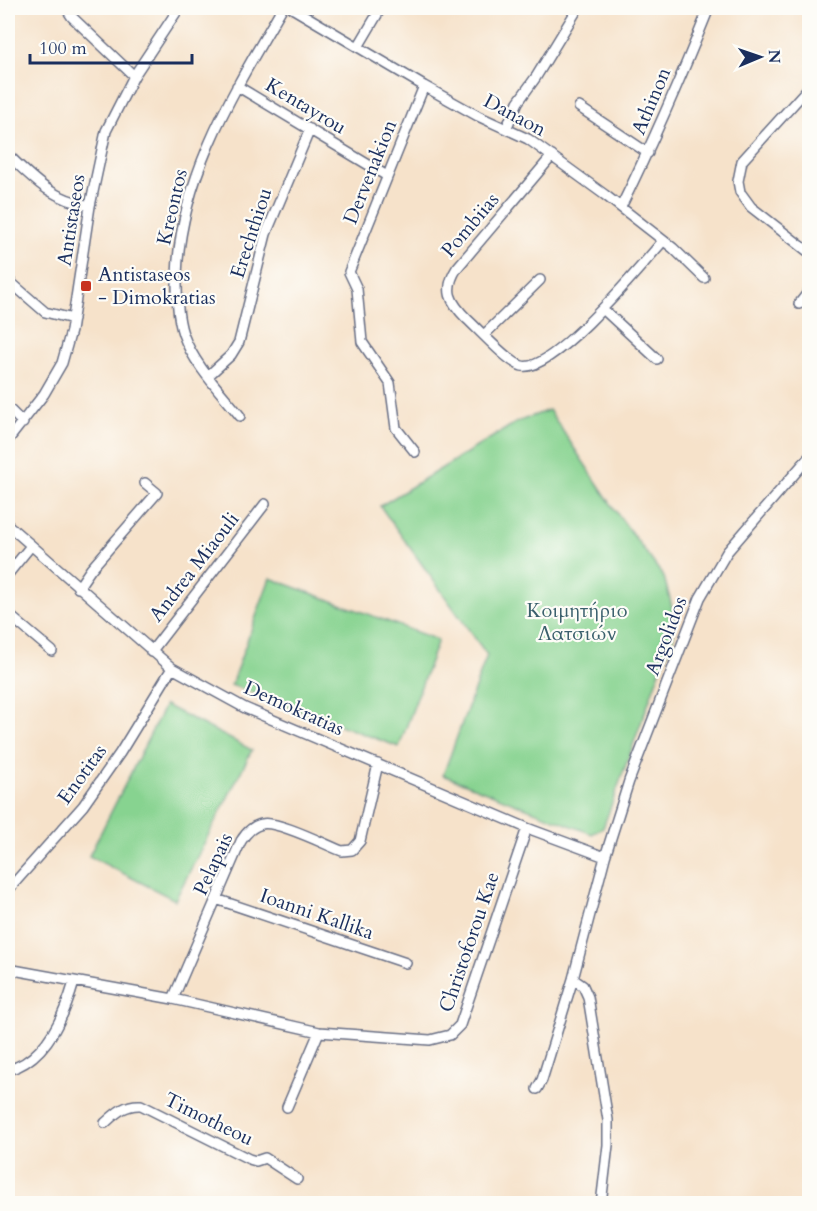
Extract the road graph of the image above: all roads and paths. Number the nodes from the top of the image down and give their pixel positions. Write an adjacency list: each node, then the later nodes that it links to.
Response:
1 (66, 8): 11 (street)
2 (179, 8): 11 (street, Antistaseos)
3 (282, 8): 12 (street, Kreontos)
4 (292, 8): 10 (street, Danaon)
5 (381, 8): 10 (street)
6 (578, 8): 17 (street)
7 (708, 8): 18 (street, Athinon)
8 (806, 8): 9 (street)
9 (810, 10)
10 (358, 47): 13 (street, Danaon)
11 (134, 76): 22 (street, Antistaseos)
12 (237, 86): 16 (street, Kentayrou); 35 (street, Kreontos)
13 (424, 86): 17 (street, Danaon); 21 (street, Dervenakion)
14 (810, 86): 25 (street)
15 (579, 106): 18 (street)
16 (310, 129): 21 (street, Kentayrou); 35 (street, Erechthiou)
17 (506, 129): 20 (street, Danaon)
18 (648, 153): 23 (street, Athinon)
19 (8, 155): 22 (street)
20 (552, 156): 23 (street, Danaon); 33 (street, Pombiias)
21 (387, 176): 40 (street, Dervenakion)
22 (90, 206): 32 (street, Antistaseos)
23 (621, 207): 24 (street, Danaon)
24 (663, 241): 26 (street, Danaon); 31 (street)
25 (810, 253)
26 (704, 278)
27 (8, 280): 32 (street)
28 (540, 280): 33 (street)
29 (810, 290): 30 (street)
30 (799, 304)
31 (603, 309): 33 (street, Pombiias); 34 (street)
32 (73, 319): 38 (street, Antistaseos)
33 (484, 335)
34 (657, 359)
35 (208, 376): 37 (street, Kreontos)
36 (8, 408): 38 (street)
37 (240, 416)
38 (23, 423): 39 (street, Antistaseos)
39 (8, 440)
40 (415, 452)
41 (810, 456): 54 (street, Argolidos)
42 (146, 483): 47 (street)
43 (265, 504): 50 (street, Andrea Miaouli)
44 (8, 525): 45 (street, Demokratias)
45 (30, 547): 46 (street); 47 (street, Demokratias)
46 (8, 574)
47 (78, 588): 50 (street, Demokratias)
48 (8, 614): 49 (street)
49 (52, 651)
50 (151, 652): 51 (street, Demokratias)
51 (172, 668): 52 (street, Demokratias); 55 (street, Enotitas)
52 (378, 764): 53 (street, Demokratias); 56 (street, Pelapais)
53 (527, 828): 54 (street, Demokratias); 62 (street, Christoforou Kae)
54 (605, 857): 59 (street, Argolidos)
55 (8, 890)
56 (216, 899): 57 (street, Ioanni Kallika); 61 (street, Pelapais)
57 (406, 963)
58 (8, 969): 60 (street, Christoforou Kae)
59 (573, 980): 64 (street, Argolidos); 68 (street)
60 (74, 982): 61 (street, Christoforou Kae); 63 (street)
61 (173, 999): 62 (street, Christoforou Kae)
62 (319, 1032): 65 (street)
63 (8, 1070)
64 (537, 1089)
65 (287, 1107)
66 (105, 1123): 67 (street, Timotheou)
67 (297, 1179)
68 (601, 1203)

